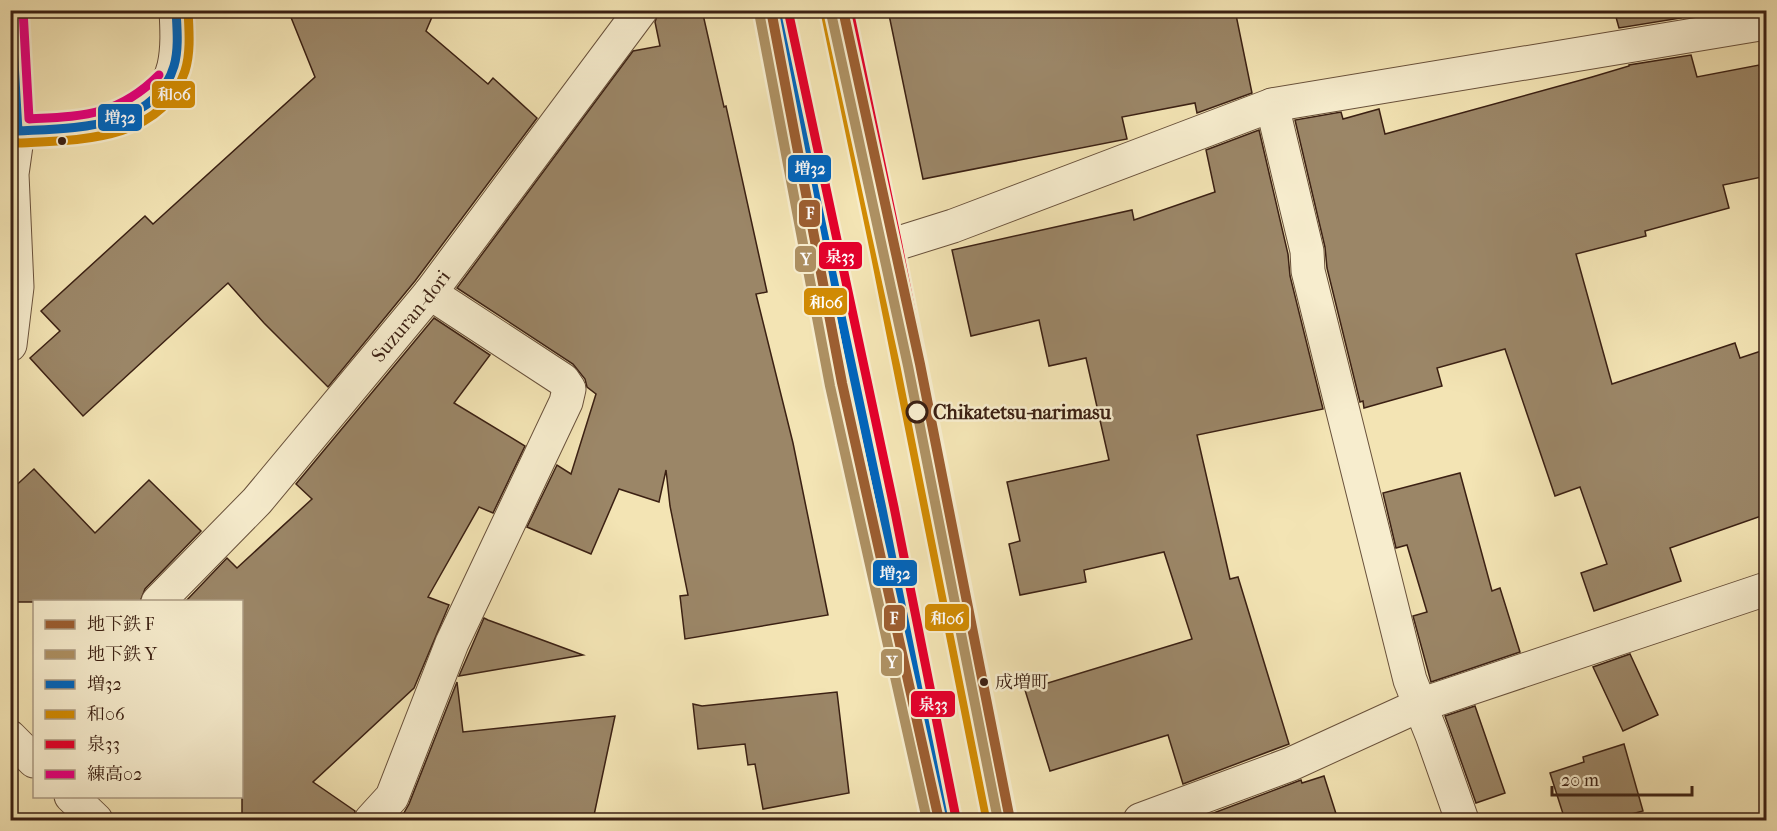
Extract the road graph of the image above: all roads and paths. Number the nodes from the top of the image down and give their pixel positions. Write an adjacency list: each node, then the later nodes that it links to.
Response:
1 (11, 10): 8 (street)
2 (176, 10): 8 (street)
3 (641, 10): 10 (street, Suzuran-dori)
4 (776, 10): 18 (highway)
5 (837, 10): 9 (highway)
6 (1767, 23): 7 (street)
7 (1272, 105): 9 (street); 14 (street)
8 (18, 131): 11 (street)
9 (886, 247): 19 (highway)
10 (430, 293): 13 (street, Suzuran-dori); 17 (street)
11 (10, 345)
12 (1767, 589): 14 (street)
13 (160, 600)
14 (1420, 705): 20 (street); 21 (street)
15 (73, 798): 16 (street)
16 (96, 820)
17 (371, 820)
18 (944, 820)
19 (999, 820)
20 (1140, 820)
21 (1462, 820)

